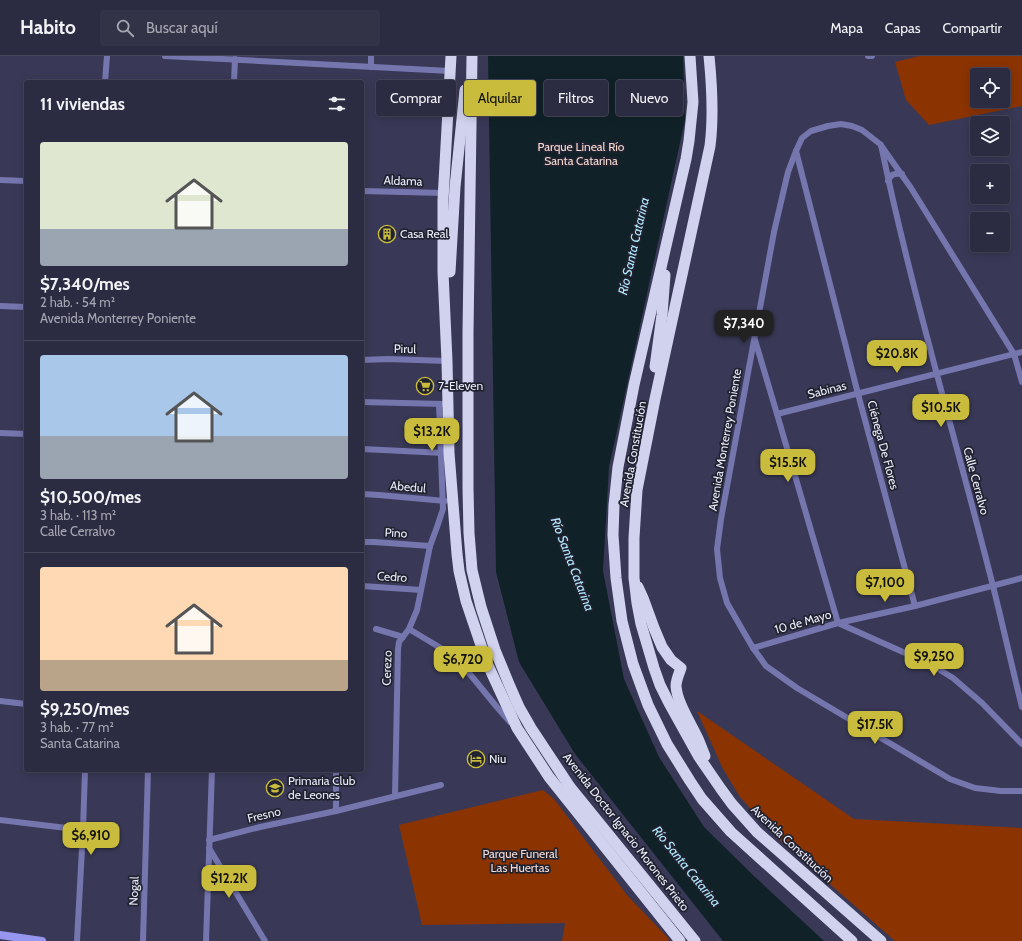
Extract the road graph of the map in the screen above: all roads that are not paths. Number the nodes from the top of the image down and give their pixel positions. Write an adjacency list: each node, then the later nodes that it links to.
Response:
1 (107, 56): 13 (street)
2 (165, 56): 10 (street)
3 (371, 56): 11 (street)
4 (451, 56): 12 (highway, Avenida Doctor Ignacio Morones Prieto)
5 (471, 56): 27 (highway); 83 (highway, Avenida Doctor Ignacio Morones Prieto)
6 (690, 56): 23 (highway, Avenida Constitución)
7 (709, 56): 35 (highway, Avenida Constitución)
8 (868, 56): 9 (street)
9 (872, 56)
10 (235, 59): 11 (street); 14 (street)
11 (371, 67): 12 (street)
12 (450, 71): 22 (highway, Avenida Doctor Ignacio Morones Prieto)
13 (106, 80)
14 (234, 80)
15 (880, 144): 16 (street, Avenida Monterrey Poniente); 17 (street, Avenida Monterrey Poniente); 20 (street, Calle Cerralvo)
16 (796, 151): 26 (street, Avenida Monterrey Poniente); 34 (street, Ciénega De Flores)
17 (902, 174): 20 (street); 29 (street, Avenida Monterrey Poniente)
18 (0, 180): 19 (street)
19 (24, 181)
20 (888, 181): 32 (street, Calle Cerralvo)
21 (364, 191): 22 (street, Aldama)
22 (444, 193): 27 (highway, Avenida Doctor Ignacio Morones Prieto)
23 (666, 248): 35 (highway); 84 (highway, Avenida Constitución)
24 (0, 306): 25 (street)
25 (24, 307)
26 (754, 338): 38 (street); 57 (street, Avenida Monterrey Poniente)
27 (445, 342): 31 (highway, Avenida Doctor Ignacio Morones Prieto)
28 (1022, 352): 29 (street, Sabinas)
29 (1014, 354): 32 (street, Sabinas); 33 (street, Avenida Monterrey Poniente)
30 (364, 360): 31 (street, Pirul)
31 (447, 361): 37 (highway, Avenida Doctor Ignacio Morones Prieto)
32 (936, 373): 34 (street, Sabinas); 50 (street, Calle Cerralvo)
33 (1022, 382)
34 (858, 394): 38 (street, Sabinas); 52 (street, Ciénega De Flores)
35 (655, 399): 47 (highway, Avenida Constitución)
36 (364, 402): 37 (street)
37 (444, 404): 42 (highway, Avenida Doctor Ignacio Morones Prieto)
38 (777, 414): 53 (street)
39 (0, 433): 40 (street)
40 (24, 434)
41 (364, 449): 42 (street)
42 (445, 453): 44 (highway, Avenida Doctor Ignacio Morones Prieto)
43 (364, 494): 44 (street, Abedul)
44 (448, 501): 46 (street, Cerezo); 61 (highway, Avenida Doctor Ignacio Morones Prieto)
45 (364, 542): 46 (street, Pino)
46 (430, 546): 51 (street, Cerezo)
47 (634, 578): 67 (highway, Avenida Constitución); 67 (highway)
48 (1022, 578): 50 (street, 10 de Mayo)
49 (364, 586): 51 (street, Cedro)
50 (993, 586): 52 (street, 10 de Mayo); 60 (street, Calle Cerralvo)
51 (421, 590): 55 (street, Cerezo)
52 (915, 606): 53 (street, 10 de Mayo)
53 (838, 623): 57 (street, 10 de Mayo); 62 (street)
54 (376, 629): 56 (street)
55 (409, 630): 56 (street, Cerezo); 61 (street)
56 (403, 637): 70 (street, Cerezo)
57 (753, 648): 69 (street, Avenida Monterrey Poniente)
58 (0, 701): 59 (street)
59 (24, 704)
60 (1022, 707)
61 (517, 728): 82 (highway, Avenida Doctor Ignacio Morones Prieto)
62 (1022, 744)
63 (85, 772): 73 (street)
64 (148, 772): 79 (street, Nogal)
65 (212, 772): 74 (street)
66 (336, 772): 71 (street)
67 (710, 774): 85 (highway, Avenida Constitución)
68 (441, 785): 70 (street, Fresno)
69 (1022, 791)
70 (395, 796): 71 (street, Fresno)
71 (336, 811): 74 (street, Fresno)
72 (0, 820): 73 (street)
73 (83, 830): 78 (street)
74 (209, 840): 75 (street)
75 (209, 848): 80 (street); 81 (street)
76 (0, 935): 77 (street)
77 (42, 941)
78 (77, 941)
79 (143, 941)
80 (206, 941)
81 (265, 941)
82 (680, 941)
83 (695, 941)
84 (852, 941)
85 (881, 941)

